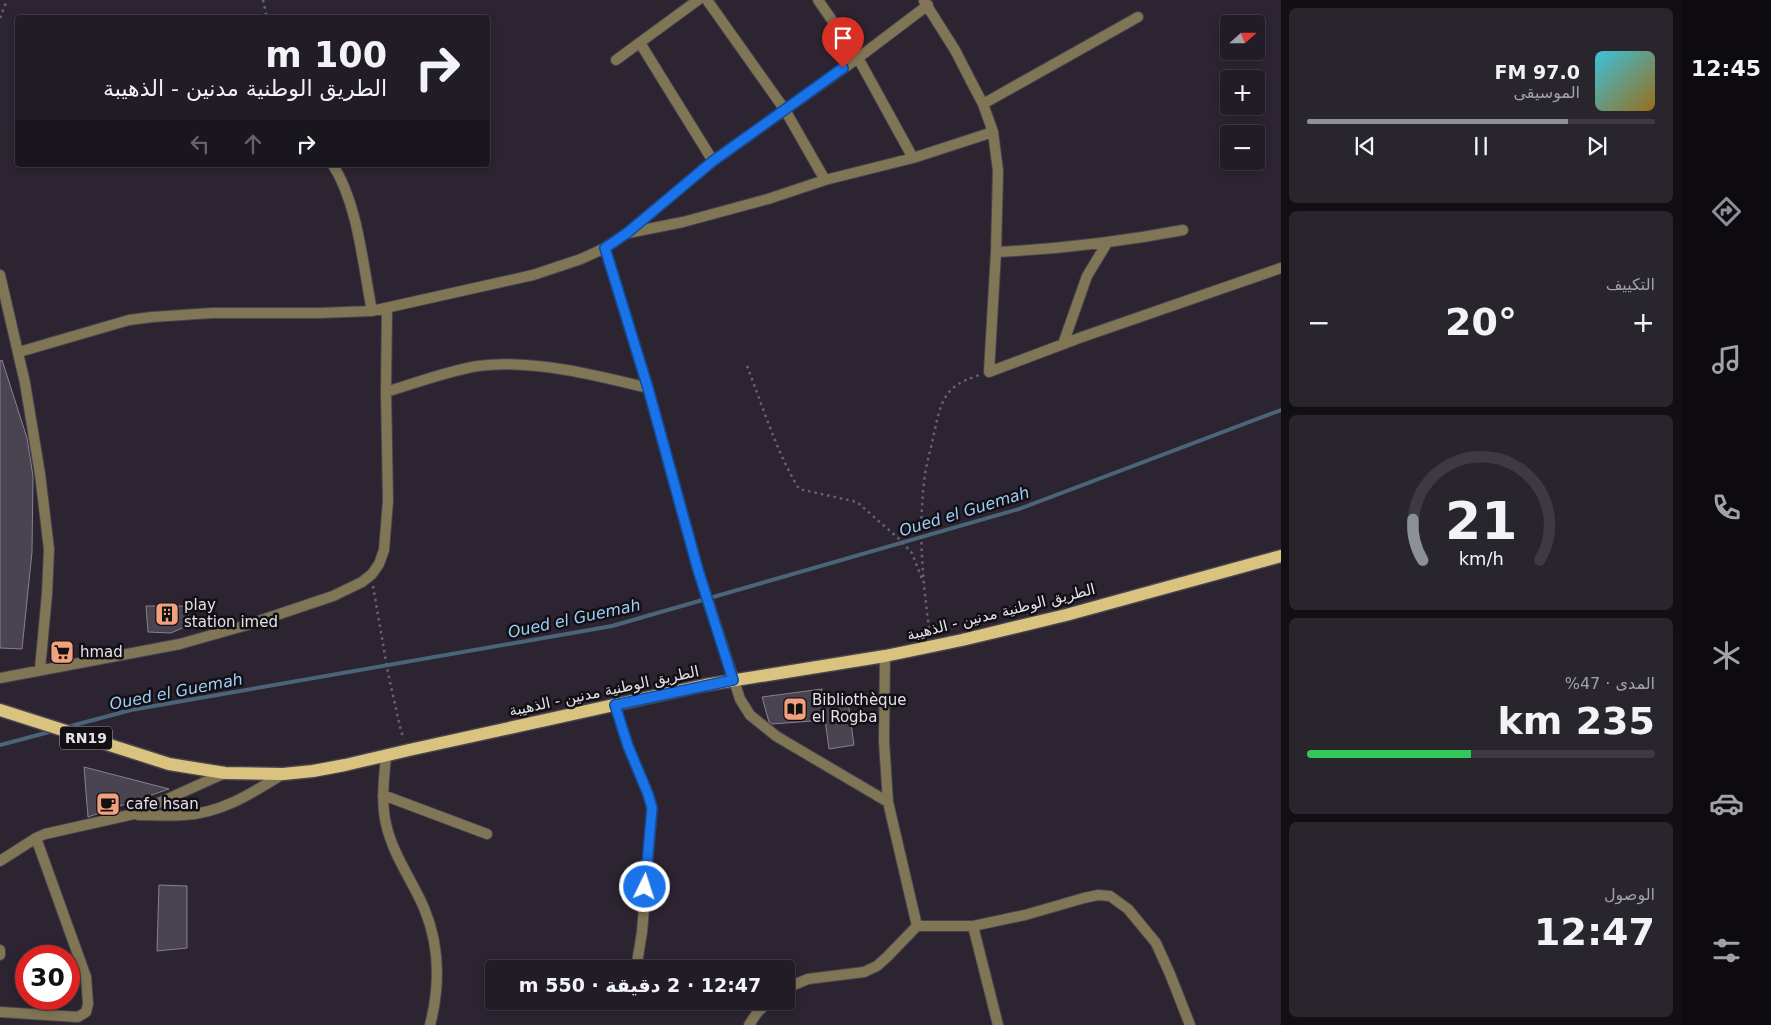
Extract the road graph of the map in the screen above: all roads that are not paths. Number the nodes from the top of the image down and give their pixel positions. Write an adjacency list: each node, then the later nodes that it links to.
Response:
1 (698, 0): 6 (street)
2 (707, 0): 10 (street)
3 (818, 0): 7 (street)
4 (926, 3): 7 (street); 9 (street)
5 (1138, 17): 9 (street)
6 (640, 43): 8 (street); 13 (street)
7 (858, 58): 10 (street); 12 (street)
8 (616, 60)
9 (983, 104): 11 (street)
10 (785, 110): 13 (street); 15 (street)
11 (993, 132): 12 (street); 20 (street)
12 (912, 158): 15 (street)
13 (713, 161): 17 (street)
14 (334, 167): 24 (street)
15 (825, 180): 17 (street)
16 (1183, 230): 18 (street)
17 (627, 233): 19 (street)
18 (1107, 243): 20 (street); 25 (street)
19 (605, 248): 23 (street); 27 (street)
20 (996, 252): 25 (street)
21 (1281, 268): 25 (street)
22 (0, 275): 26 (street)
23 (387, 308): 24 (street); 28 (street)
24 (372, 311): 26 (street)
25 (1063, 344)
26 (19, 352): 31 (street)
27 (648, 388): 28 (street); 33 (street)
28 (386, 392): 31 (street)
29 (1279, 556): 30 (main road, الطريق الوطنية مدنين - الذهيبة / RN19)
30 (885, 656): 33 (main road, الطريق الوطنية مدنين - الذهيبة / RN19); 40 (street)
31 (40, 669): 32 (street)
32 (0, 678)
33 (733, 680): 34 (main road, الطريق الوطنية مدنين - الذهيبة / RN19); 40 (street)
34 (615, 705): 36 (main road, الطريق الوطنية مدنين - الذهيبة / RN19); 49 (street)
35 (2, 711): 37 (main road, الطريق الوطنية مدنين - الذهيبة / RN19)
36 (386, 756): 38 (main road, الطريق الوطنية مدنين - الذهيبة / RN19); 39 (street)
37 (225, 773): 38 (main road, الطريق الوطنية مدنين - الذهيبة / RN19); 41 (street)
38 (283, 774): 41 (street)
39 (383, 794): 42 (street); 53 (street)
40 (888, 802): 45 (street)
41 (134, 814): 43 (street)
42 (487, 834)
43 (36, 838): 44 (street); 52 (street)
44 (0, 861)
45 (917, 926): 46 (street); 50 (street)
46 (973, 926): 55 (street); 56 (street)
47 (0, 950): 48 (street)
48 (0, 955)
49 (637, 960)
50 (795, 984)
51 (760, 1010): 54 (street)
52 (0, 1012)
53 (430, 1025)
54 (749, 1025)
55 (998, 1025)
56 (1190, 1025)

